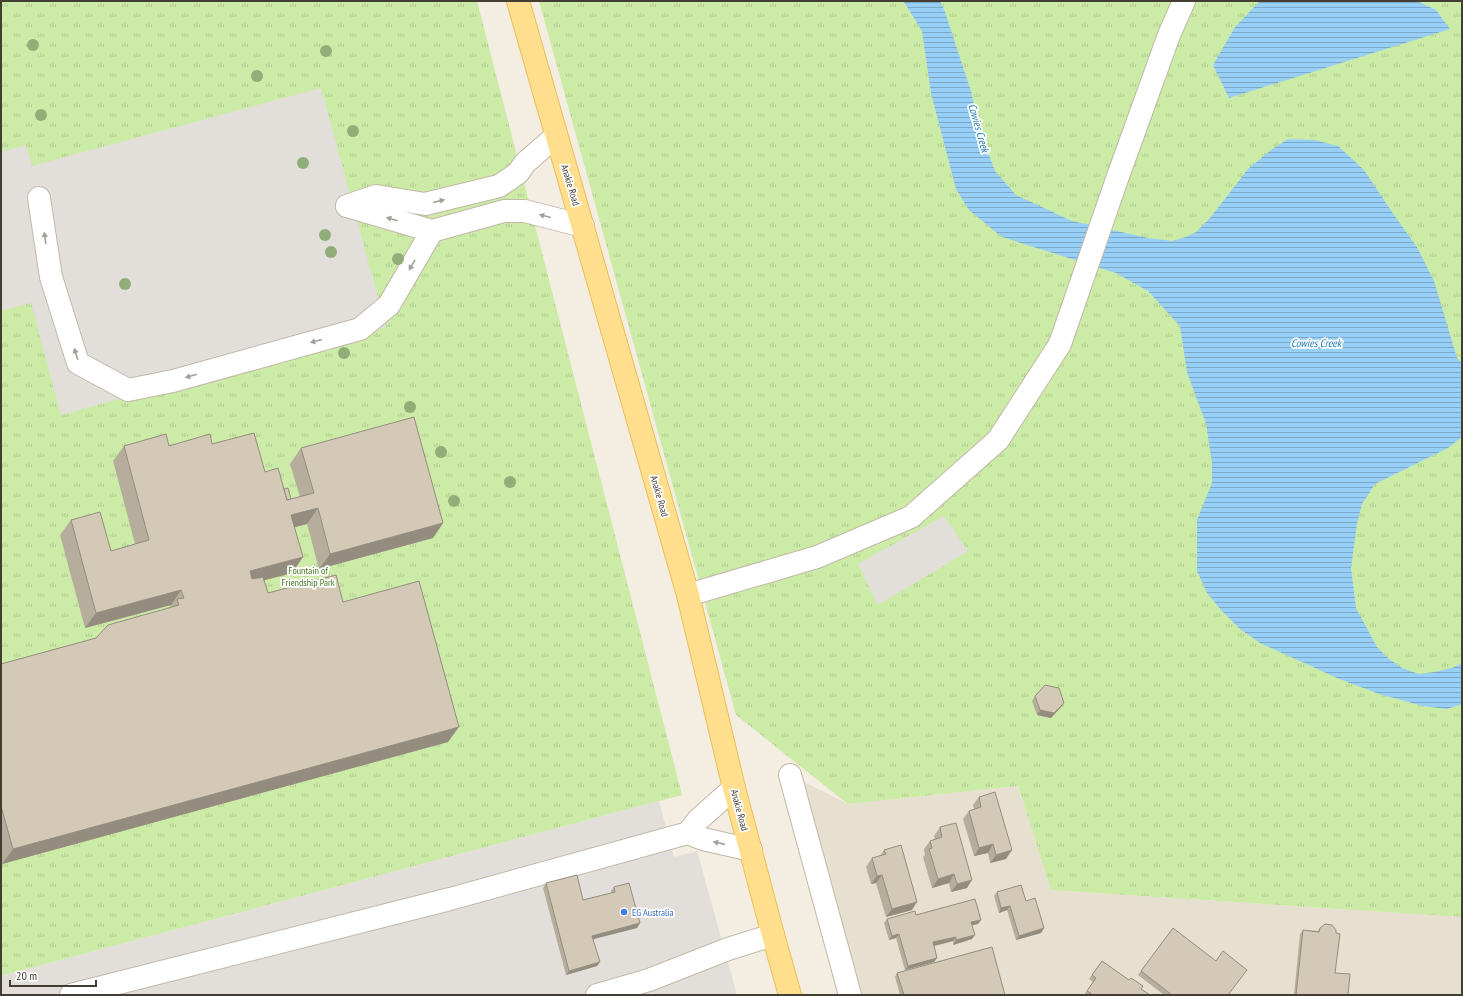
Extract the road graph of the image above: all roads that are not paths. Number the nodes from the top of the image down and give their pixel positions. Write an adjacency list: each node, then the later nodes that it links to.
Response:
1 (518, 1): 3 (main road, Anakie Road)
2 (1184, 1): 7 (street)
3 (556, 136): 5 (main road, Anakie Road); 6 (street, one-way to 3)
4 (39, 198): 6 (street, one-way to 4)
5 (583, 226): 6 (street, one-way to 6); 7 (main road, Anakie Road)
6 (432, 231)
7 (688, 595): 9 (main road, Anakie Road)
8 (790, 775): 16 (street)
9 (734, 788): 10 (street); 11 (main road, Anakie Road)
10 (688, 833): 11 (street, one-way to 10); 13 (street)
11 (751, 850): 12 (main road, Anakie Road)
12 (773, 935): 14 (street); 15 (main road, Anakie Road)
13 (71, 995)
14 (597, 995)
15 (790, 995)
16 (850, 995)

